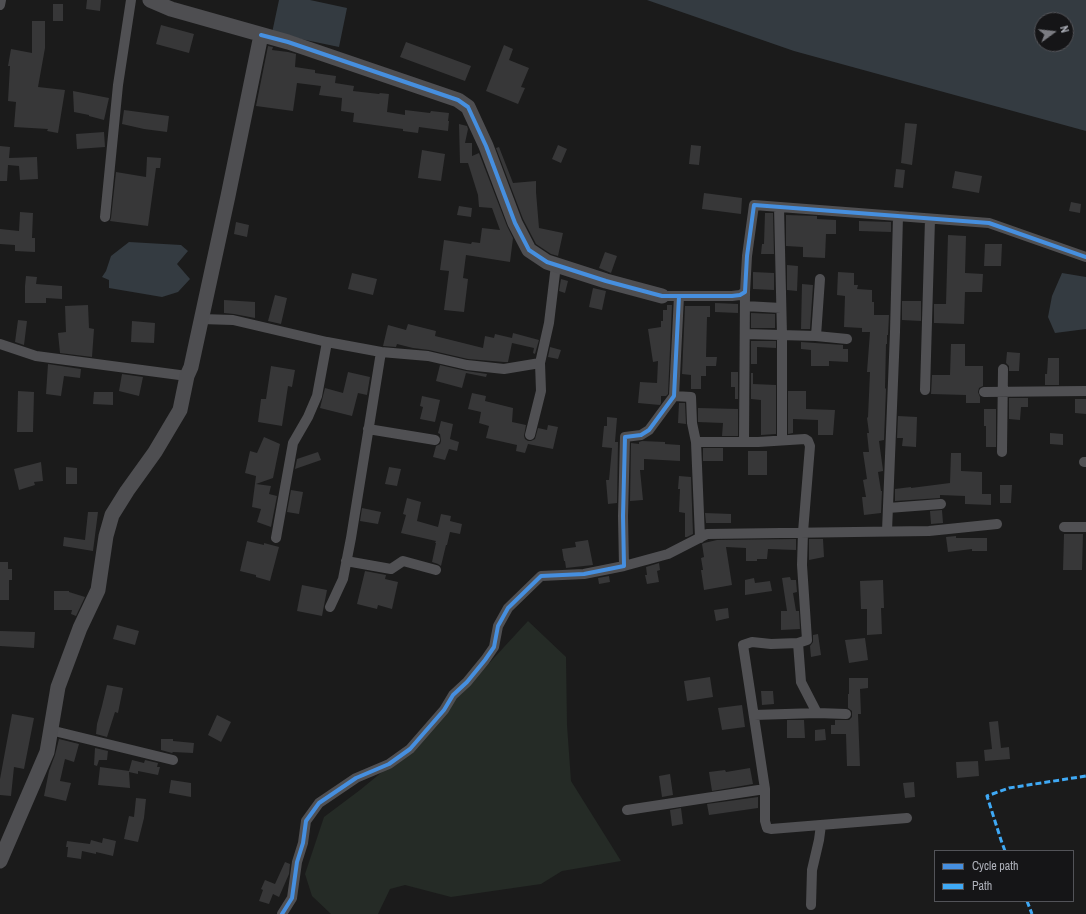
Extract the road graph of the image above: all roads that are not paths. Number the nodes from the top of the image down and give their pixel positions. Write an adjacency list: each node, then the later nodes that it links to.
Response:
1 (1, 0): 4 (street)
2 (131, 0): 8 (street)
3 (150, 0): 5 (main road)
4 (0, 5)
5 (261, 34): 11 (main road); 18 (main road)
6 (779, 206): 7 (street); 13 (street); 17 (street)
7 (898, 216): 9 (street); 42 (street)
8 (105, 217)
9 (930, 219): 10 (street); 29 (street)
10 (1086, 257)
11 (556, 265): 14 (main road); 26 (street)
12 (820, 279): 21 (street)
13 (746, 292): 15 (street); 16 (street)
14 (662, 296): 15 (street)
15 (679, 296): 33 (street)
16 (745, 306): 17 (street); 19 (street)
17 (781, 308): 20 (street)
18 (201, 319): 23 (street); 28 (main road)
19 (745, 334): 20 (street); 39 (street)
20 (782, 335): 21 (street); 37 (street)
21 (816, 336): 22 (street)
22 (847, 339)
23 (327, 342): 25 (street); 48 (street)
24 (0, 344): 28 (street)
25 (381, 352): 26 (street); 34 (street)
26 (540, 363): 35 (street)
27 (1004, 369): 32 (street)
28 (187, 376): 58 (main road)
29 (925, 390)
30 (1086, 391): 32 (street)
31 (984, 392): 32 (street)
32 (1003, 392): 40 (street)
33 (674, 396): 38 (street); 51 (street)
34 (368, 428): 36 (street); 50 (street)
35 (530, 435)
36 (435, 440)
37 (782, 440): 39 (street); 47 (street)
38 (696, 442): 39 (street); 49 (street)
39 (744, 442)
40 (1002, 452)
41 (941, 504): 42 (street)
42 (888, 508): 46 (street)
43 (997, 524): 46 (street)
44 (1064, 527): 45 (street)
45 (1086, 527)
46 (887, 531): 47 (street)
47 (803, 532): 49 (street); 54 (street)
48 (276, 538)
49 (700, 538): 51 (street)
50 (346, 561): 52 (street); 53 (street)
51 (624, 566): 66 (street)
52 (436, 570)
53 (330, 607)
54 (798, 643): 55 (street); 56 (street)
55 (817, 713): 56 (street); 57 (street)
56 (754, 714): 60 (street)
57 (846, 714)
58 (50, 730): 59 (street); 64 (main road)
59 (173, 760)
60 (764, 789): 61 (street); 63 (street)
61 (627, 810)
62 (907, 818): 63 (street)
63 (821, 825): 65 (street)
64 (0, 861)
65 (811, 905)
66 (282, 914)

